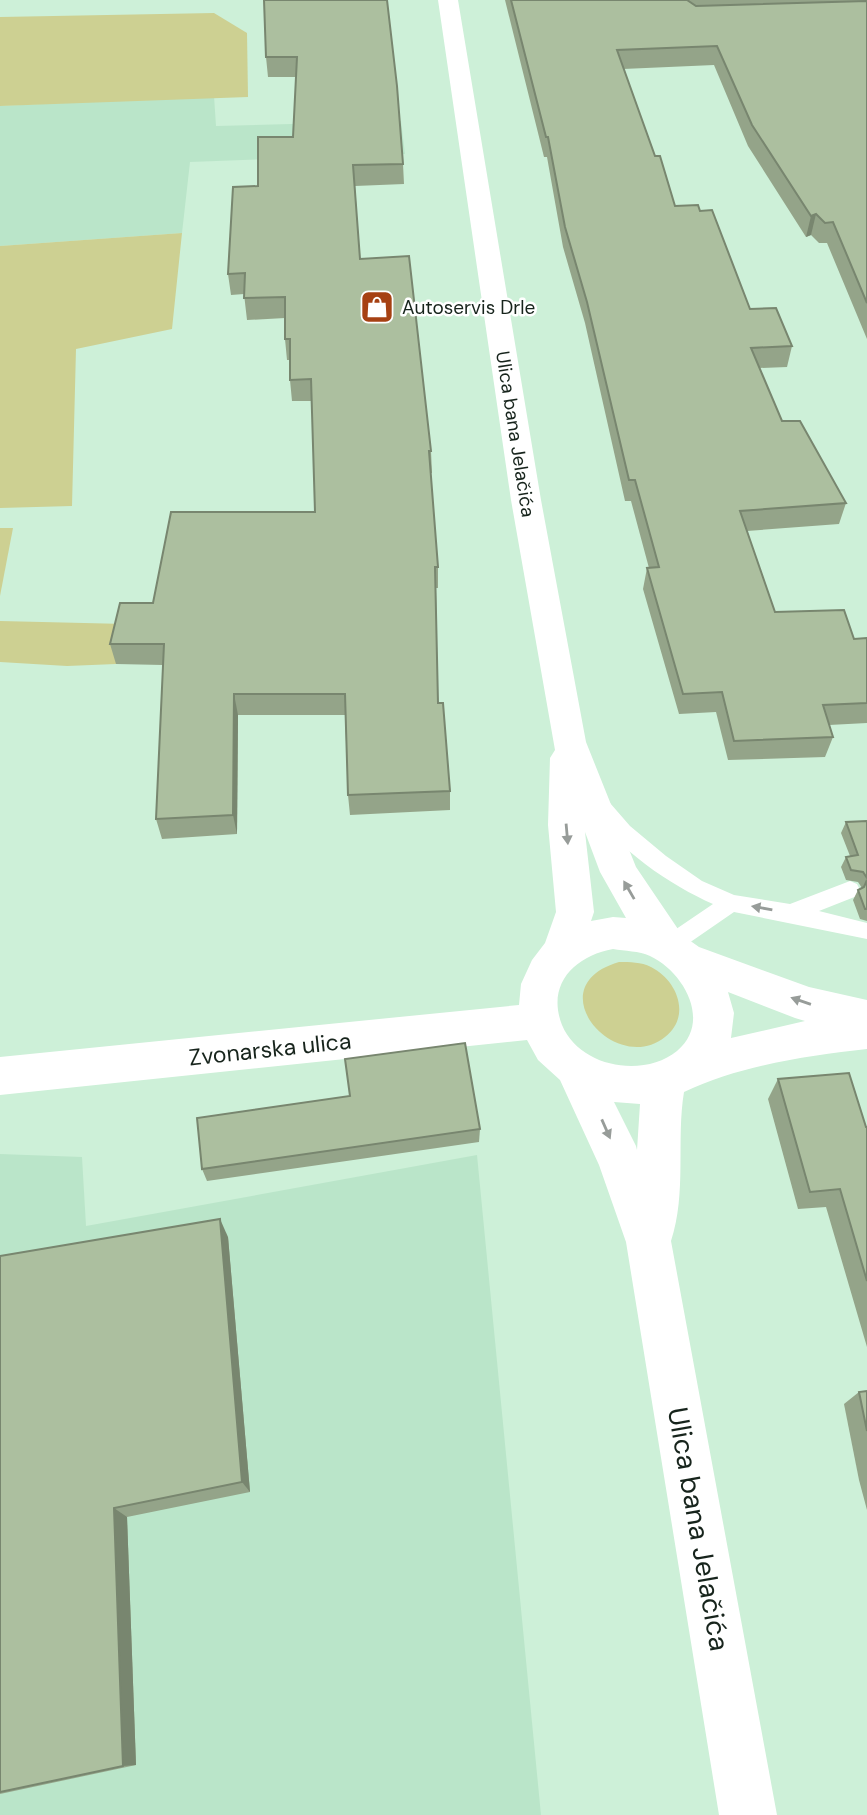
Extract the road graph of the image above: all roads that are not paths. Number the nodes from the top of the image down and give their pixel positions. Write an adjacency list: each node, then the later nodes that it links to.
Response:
1 (448, 0): 2 (main road, Ulica bana Jelačića)
2 (569, 742): 3 (main road, Ulica bana Jelačića); 8 (main road, Ulica bana Jelačića, one-way to 8)
3 (588, 790): 5 (lane); 9 (main road, Ulica bana Jelačića, one-way to 3)
4 (850, 890): 6 (lane)
5 (731, 903): 6 (lane, one-way to 5); 9 (lane)
6 (791, 913): 7 (lane)
7 (864, 931)
8 (562, 951): 9 (main road); 11 (main road, Ulica bana Jelačića)
9 (678, 953): 10 (main road, one-way to 9); 14 (main road, Ulica bana Jelačića)
10 (867, 1018)
11 (540, 1021): 13 (main road, Ulica bana Jelačića); 15 (main road, Zvonarska ulica)
12 (867, 1031): 14 (main road)
13 (575, 1068): 14 (main road, Ulica bana Jelačića); 16 (main road, Ulica bana Jelačića, one-way to 16)
14 (677, 1075): 16 (main road, Ulica bana Jelačića)
15 (0, 1076)
16 (649, 1242): 17 (main road, Ulica bana Jelačića)
17 (748, 1815)

